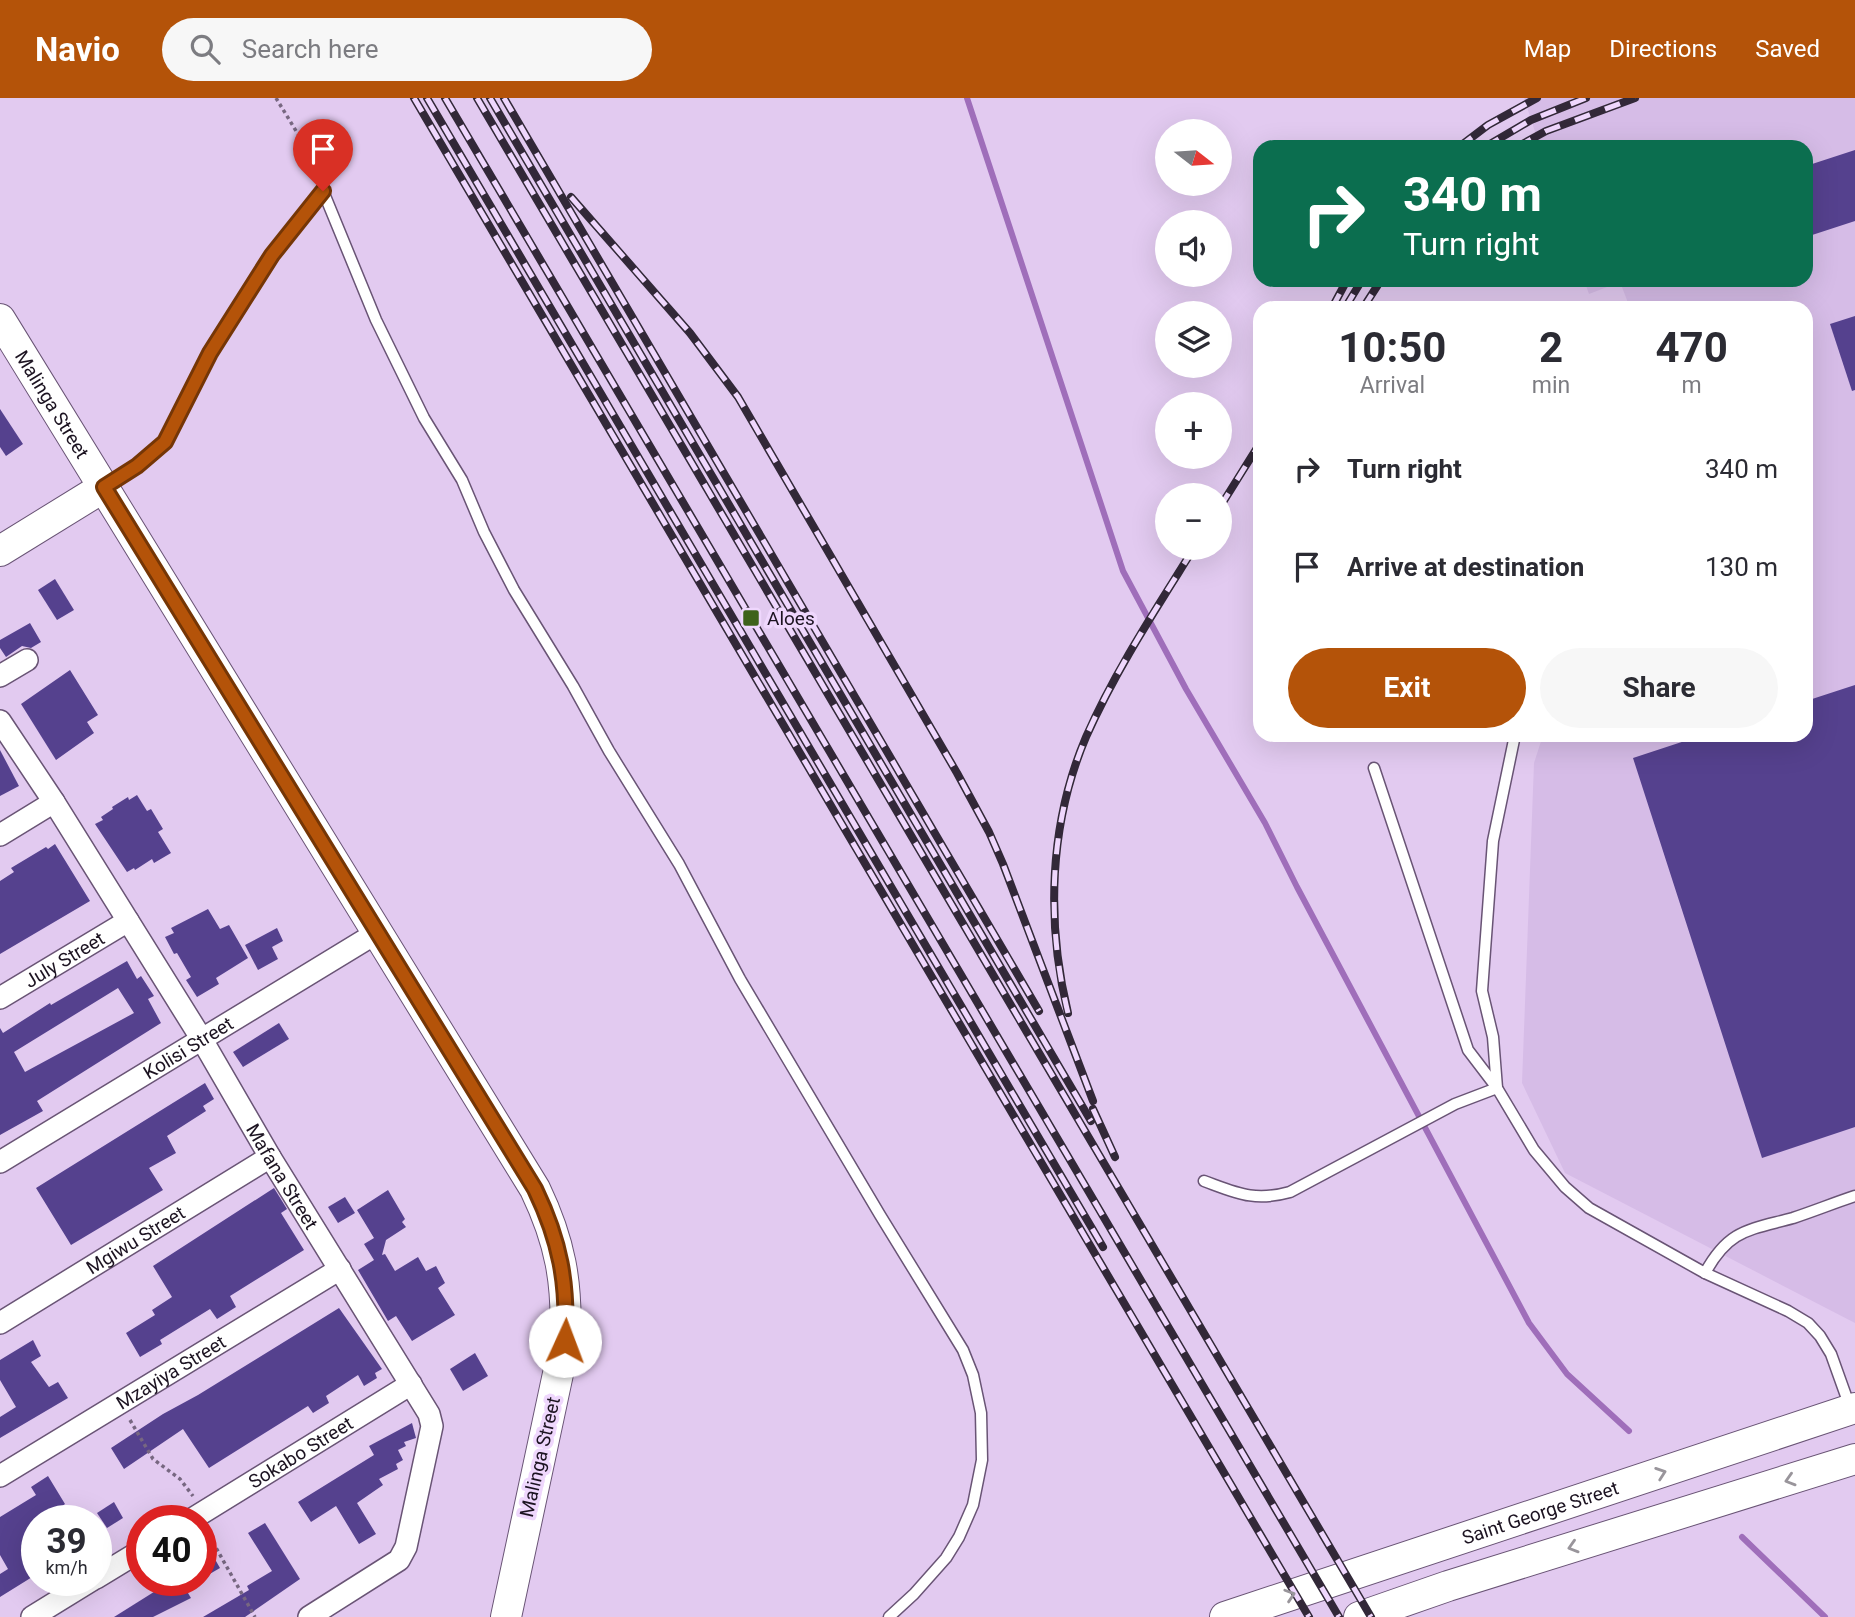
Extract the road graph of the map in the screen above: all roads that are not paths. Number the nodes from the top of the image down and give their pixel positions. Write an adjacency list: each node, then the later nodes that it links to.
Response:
1 (0, 319): 2 (street, Malinga Street)
2 (104, 487): 3 (street); 12 (street, Malinga Street); 32 (lane)
3 (0, 551)
4 (27, 660): 5 (street)
5 (0, 677)
6 (0, 721): 9 (street, Mafana Street)
7 (1514, 742): 15 (lane)
8 (1374, 768): 15 (lane)
9 (54, 802): 10 (street); 11 (street, Mafana Street)
10 (0, 835)
11 (128, 921): 13 (street, July Street); 14 (street, Mafana Street)
12 (378, 932): 14 (street, Kolisi Street); 31 (street, Malinga Street)
13 (0, 998)
14 (201, 1038): 16 (street, Mafana Street); 17 (street, Kolisi Street)
15 (1497, 1088): 18 (lane); 21 (lane)
16 (270, 1157): 20 (street, Mafana Street); 22 (street, Mgiwu Street)
17 (0, 1162)
18 (1204, 1181)
19 (1855, 1196): 21 (lane)
20 (340, 1269): 23 (street, Mafana Street); 26 (street, Mzayiya Street)
21 (1704, 1273): 24 (lane)
22 (0, 1323)
23 (411, 1384): 27 (street, Sokabo Street); 30 (street, Mafana Street)
24 (1854, 1412): 33 (street, Saint George Street, one-way to 24)
25 (1855, 1459): 34 (street, one-way to 34)
26 (0, 1476)
27 (217, 1506)
28 (66, 1596): 29 (street)
29 (32, 1617)
30 (309, 1617)
31 (506, 1617)
32 (889, 1617)
33 (1225, 1617)
34 (1359, 1617)

